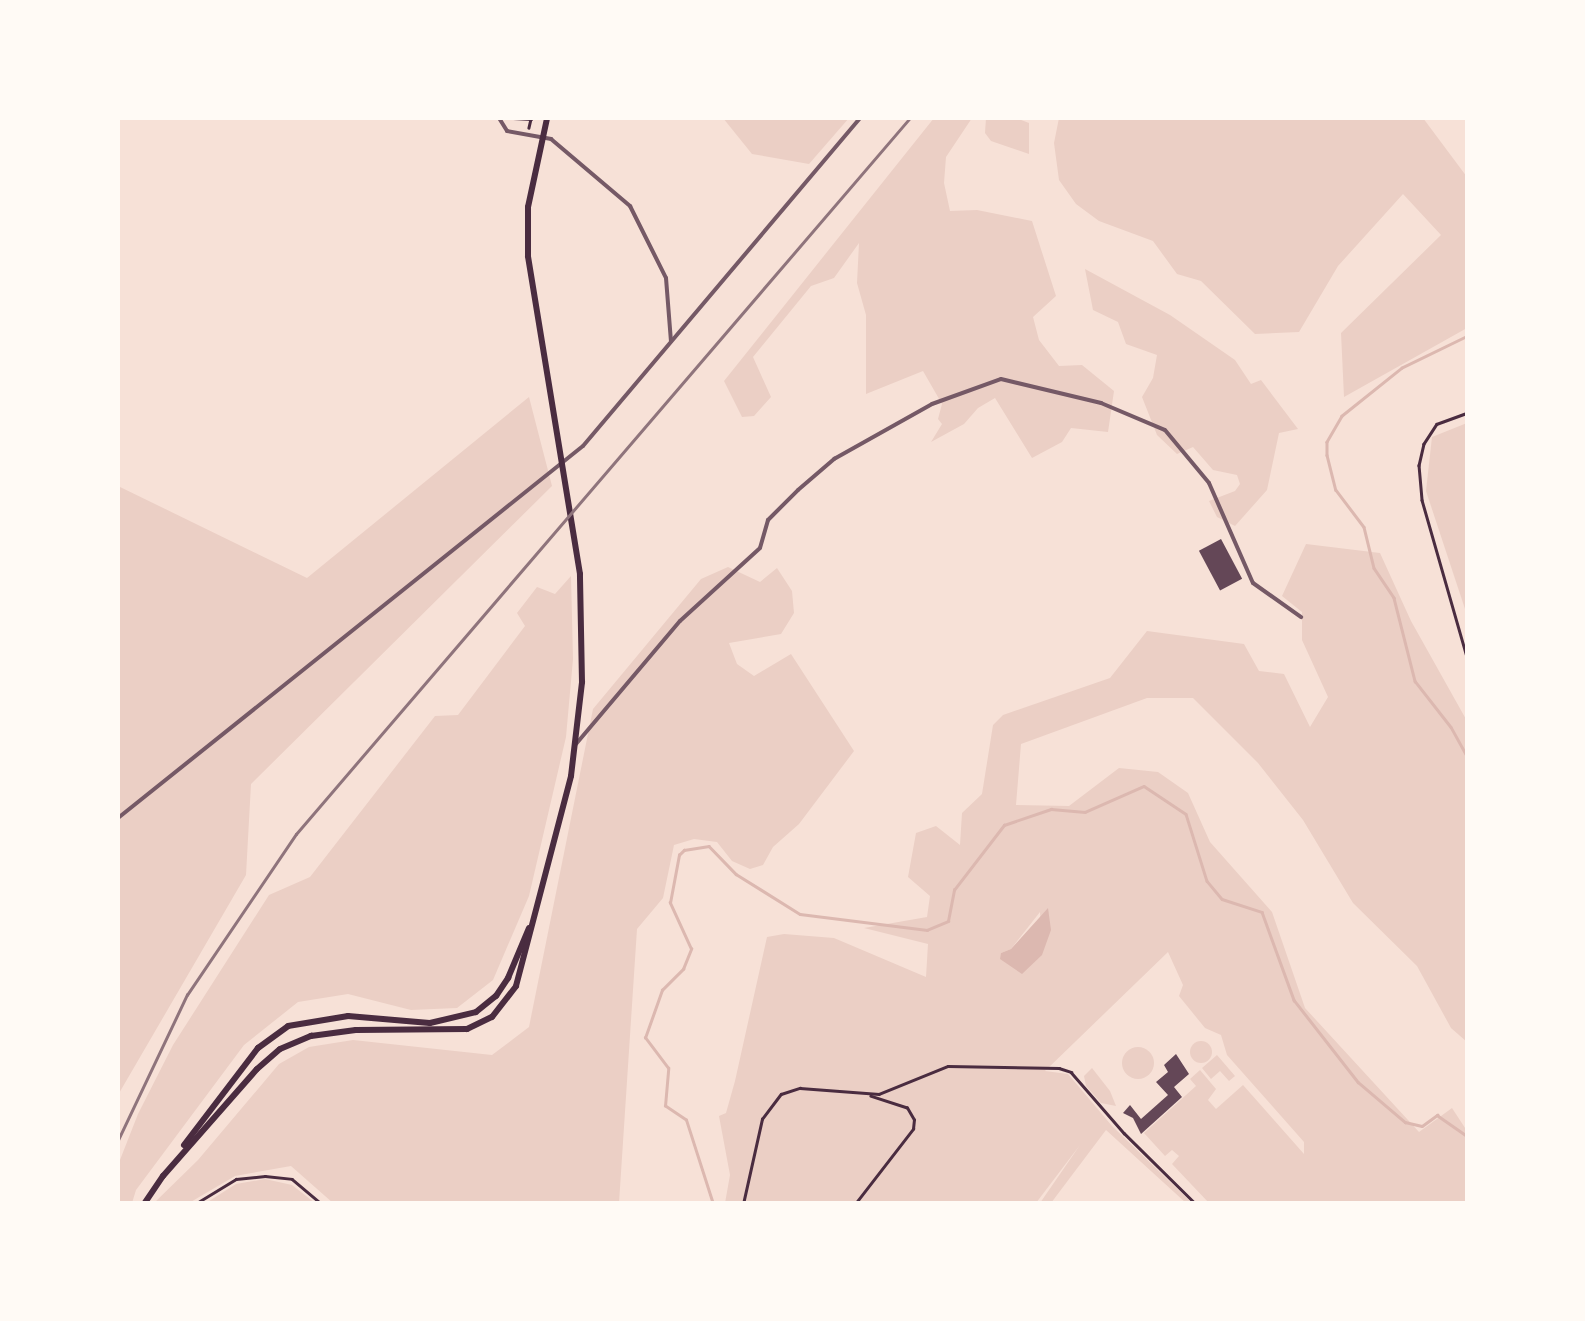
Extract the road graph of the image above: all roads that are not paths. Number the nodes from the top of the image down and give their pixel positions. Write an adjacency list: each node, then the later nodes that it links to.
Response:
1 (499, 118): 4 (street)
2 (547, 118): 4 (main road)
3 (860, 118): 5 (street)
4 (542, 134): 5 (street); 6 (main road)
5 (671, 341): 6 (street)
6 (561, 464): 8 (main road); 9 (street)
7 (1301, 617): 8 (street)
8 (576, 744): 10 (main road)
9 (118, 818)
10 (544, 884): 11 (main road); 11 (main road)
11 (163, 1176): 12 (main road)
12 (144, 1204)

